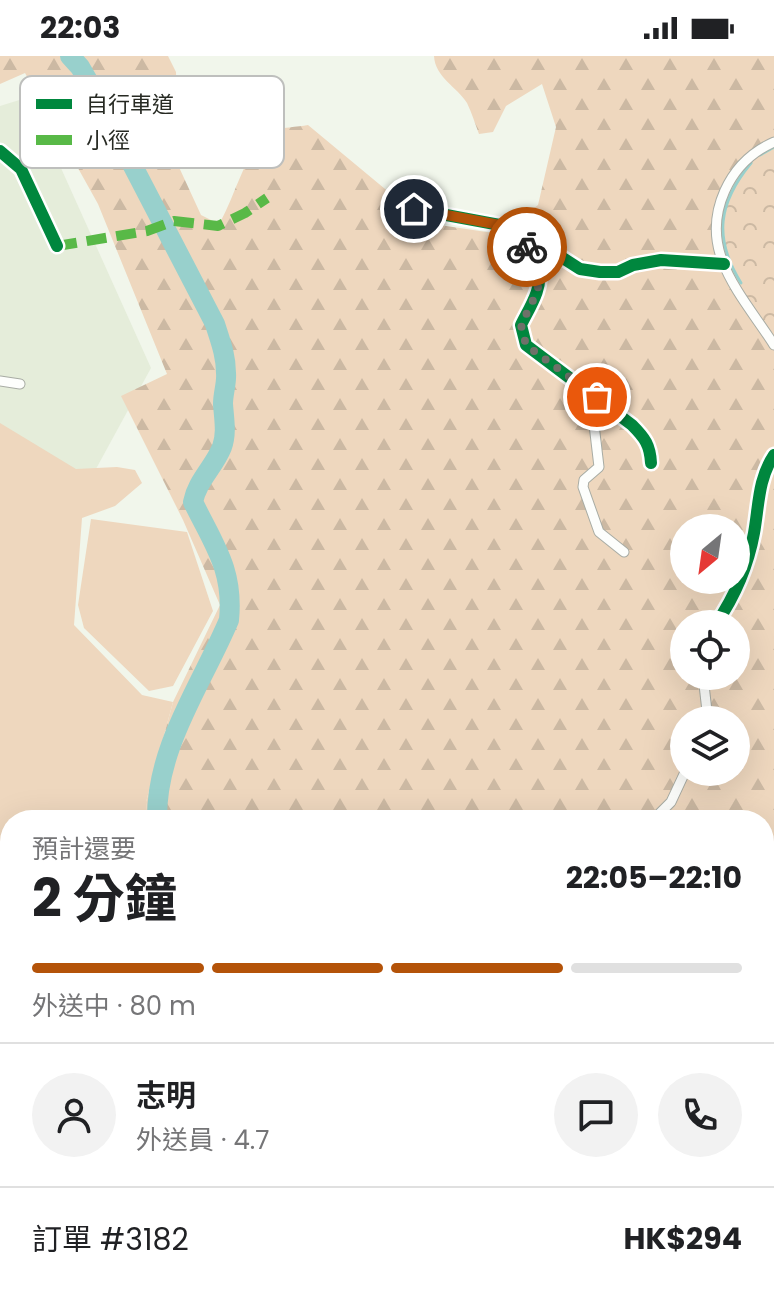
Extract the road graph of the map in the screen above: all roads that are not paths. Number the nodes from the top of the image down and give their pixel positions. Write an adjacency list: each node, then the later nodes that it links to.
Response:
1 (774, 142): 6 (street)
2 (0, 151): 5 (street)
3 (414, 209): 4 (street)
4 (525, 233): 6 (street); 10 (street)
5 (57, 246)
6 (724, 264): 7 (street)
7 (774, 345)
8 (0, 381): 9 (street)
9 (20, 384)
10 (597, 397): 12 (street); 13 (street)
11 (774, 455): 14 (street)
12 (651, 463)
13 (624, 552)
14 (724, 610)
15 (678, 786): 16 (street)
16 (663, 810)

